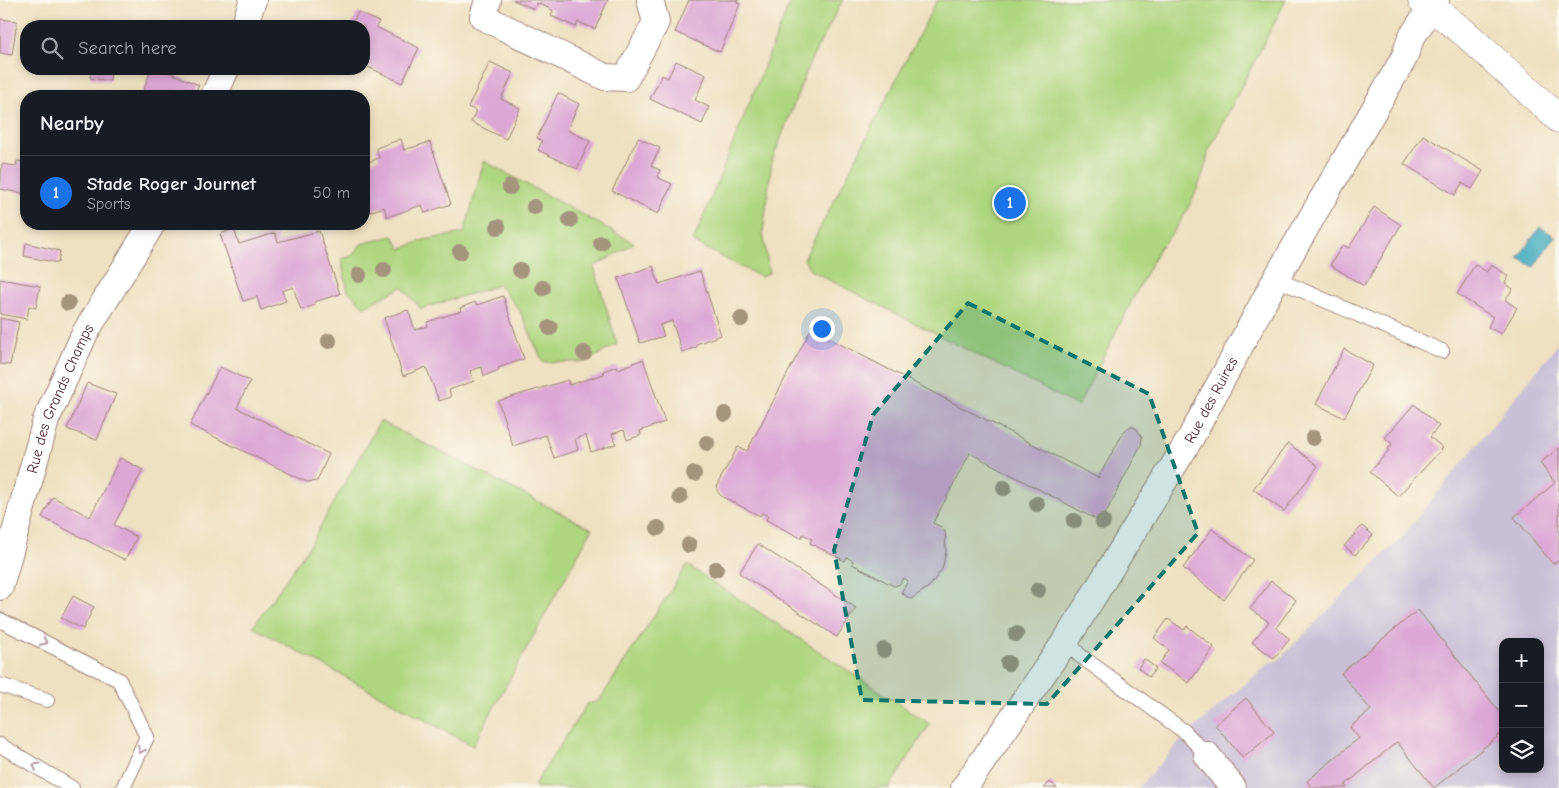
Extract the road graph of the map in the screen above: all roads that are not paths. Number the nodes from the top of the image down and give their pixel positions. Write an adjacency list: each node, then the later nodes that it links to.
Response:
1 (253, 0): 5 (street)
2 (488, 0): 3 (street)
3 (650, 0)
4 (1430, 3): 8 (main road); 10 (street, Rue des Ruires)
5 (246, 20)
6 (223, 75): 7 (street)
7 (217, 90)
8 (1559, 118)
9 (148, 230): 12 (street, Rue des Grands Champs)
10 (1276, 279): 11 (lane); 14 (street, Rue des Ruires)
11 (1442, 350)
12 (0, 587)
13 (0, 620): 20 (lane, one-way to 20)
14 (1067, 639): 18 (lane); 21 (street, Rue des Ruires)
15 (0, 685): 16 (lane)
16 (48, 700)
17 (0, 745): 19 (lane, one-way to 17)
18 (1207, 755): 22 (street)
19 (72, 788)
20 (123, 788)
21 (964, 788)
22 (1233, 788)

